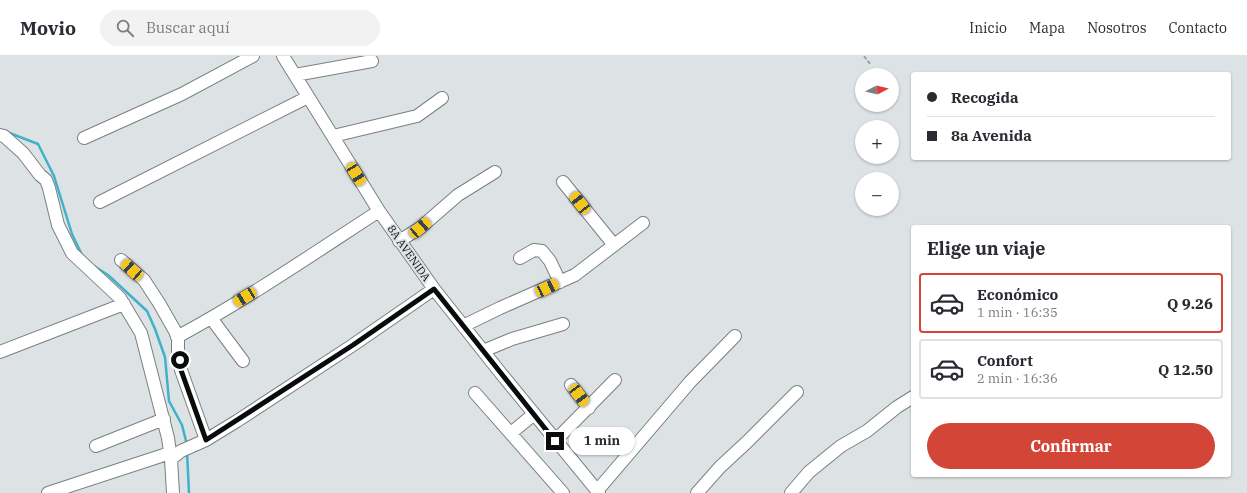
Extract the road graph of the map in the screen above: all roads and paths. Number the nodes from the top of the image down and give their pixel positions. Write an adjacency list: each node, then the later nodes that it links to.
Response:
1 (253, 56): 11 (street)
2 (283, 56): 6 (street, 8A AVENIDA)
3 (864, 56): 5 (path)
4 (372, 61): 6 (street)
5 (870, 64)
6 (295, 75): 7 (street, 8A AVENIDA)
7 (308, 97): 10 (street, 8A AVENIDA); 14 (street)
8 (442, 98): 10 (street)
9 (0, 135): 23 (street)
10 (332, 136): 15 (street, 8A AVENIDA)
11 (84, 138)
12 (495, 172): 17 (street)
13 (563, 182): 18 (street)
14 (100, 202)
15 (379, 211): 17 (street, 8A AVENIDA); 24 (street)
16 (644, 224): 18 (street)
17 (400, 241): 22 (street, 8A AVENIDA)
18 (614, 246): 21 (street)
19 (520, 258): 21 (street)
20 (121, 260): 28 (street)
21 (560, 282): 26 (street)
22 (434, 289): 26 (street, 8A AVENIDA); 41 (street)
23 (124, 304): 30 (street); 39 (street)
24 (211, 318): 28 (street); 31 (street)
25 (563, 324): 29 (street)
26 (463, 326): 29 (street, 8A AVENIDA)
27 (735, 336): 45 (street)
28 (177, 337): 41 (street)
29 (482, 351): 38 (street, 8A AVENIDA)
30 (0, 352)
31 (243, 361)
32 (615, 380): 37 (street)
33 (571, 385): 37 (street)
34 (797, 392): 49 (street)
35 (475, 393): 40 (street)
36 (911, 397): 50 (street)
37 (589, 408): 42 (street)
38 (534, 414): 40 (street); 42 (street, 8A AVENIDA)
39 (164, 419): 43 (street); 44 (street)
40 (510, 433): 48 (street)
41 (203, 441): 44 (street)
42 (555, 441): 45 (street, 8A AVENIDA)
43 (96, 446)
44 (174, 454): 46 (street); 47 (street)
45 (598, 492)
46 (48, 493)
47 (172, 493)
48 (563, 493)
49 (697, 493)
50 (791, 493)

